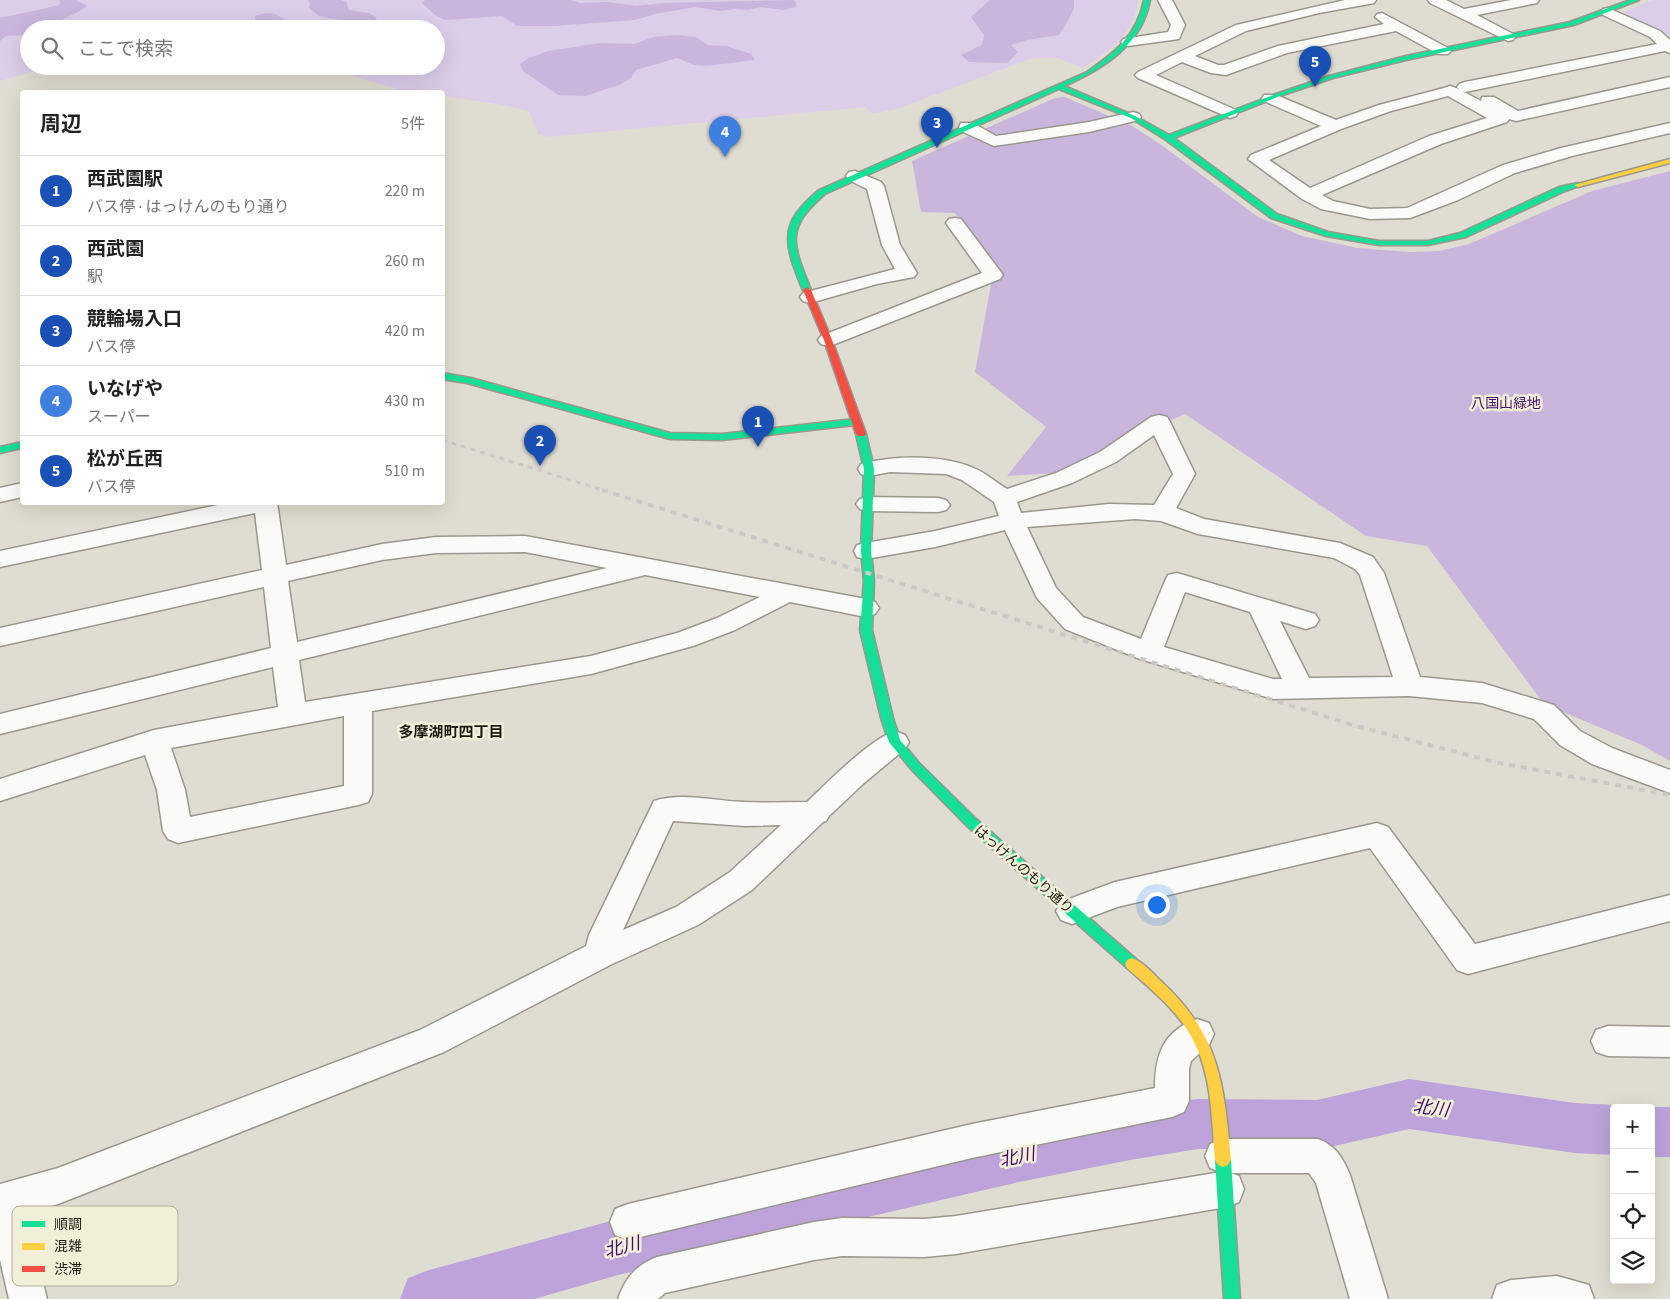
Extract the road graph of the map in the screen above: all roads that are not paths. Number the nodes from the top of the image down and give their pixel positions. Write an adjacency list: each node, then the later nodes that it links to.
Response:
1 (1147, 0): 13 (street, はっけんのもり通り)
2 (1165, 0): 13 (street)
3 (1305, 0): 8 (street)
4 (1435, 0): 10 (street)
5 (1532, 0): 10 (street)
6 (1636, 0): 9 (street)
7 (1362, 1): 8 (street); 11 (street)
8 (1319, 9): 16 (street)
9 (1608, 12): 12 (street); 14 (street)
10 (1462, 14): 12 (street)
11 (1398, 26): 15 (street); 16 (street)
12 (1508, 37): 15 (street)
13 (1128, 42): 18 (street, はっけんのもり通り)
14 (1669, 47): 17 (street)
15 (1443, 51): 19 (street)
16 (1181, 56): 20 (street)
17 (1670, 82)
18 (1060, 88): 21 (street); 23 (street, はっけんのもり通り)
19 (1270, 98): 20 (street); 22 (street)
20 (1230, 114): 25 (street)
21 (1133, 117): 23 (street); 25 (street)
22 (1335, 126): 28 (street); 28 (street)
23 (967, 128): 27 (street, はっけんのもり通り)
24 (1670, 128): 28 (street)
25 (1169, 138): 26 (street)
26 (1670, 161)
27 (855, 176): 30 (street, はっけんのもり通り); 30 (street)
28 (1308, 195)
29 (956, 223): 31 (street)
30 (810, 297): 31 (street, はっけんのもり通り)
31 (828, 340): 33 (street, はっけんのもり通り)
32 (445, 377): 33 (street)
33 (856, 422): 36 (street, はっけんのもり通り)
34 (20, 445): 35 (street)
35 (0, 450)
36 (869, 469): 39 (street, はっけんのもり通り); 43 (street)
37 (20, 490): 38 (street)
38 (0, 495)
39 (868, 504): 42 (street); 45 (street, はっけんのもり通り)
40 (256, 505): 46 (street)
41 (265, 505): 48 (street)
42 (938, 505)
43 (1008, 510): 44 (street); 44 (street); 45 (street); 54 (street)
44 (1161, 514): 56 (street)
45 (866, 550): 51 (street, はっけんのもり通り)
46 (0, 560)
47 (648, 566): 48 (street); 49 (street); 55 (street)
48 (274, 576): 53 (street); 55 (street)
49 (788, 593): 51 (street); 58 (street)
50 (1260, 606): 52 (street); 54 (street); 57 (street)
51 (866, 608): 62 (street, はっけんのもり通り)
52 (1306, 620)
53 (0, 637)
54 (1149, 652): 57 (street)
55 (285, 656): 59 (street); 60 (street)
56 (1409, 686): 57 (street); 63 (street)
57 (1300, 688)
58 (358, 704): 59 (street); 61 (street)
59 (293, 714): 61 (street)
60 (0, 724)
61 (154, 741): 64 (street)
62 (895, 742): 65 (street); 67 (street, はっけんのもり通り)
63 (1670, 782)
64 (0, 790)
65 (816, 812): 68 (street); 68 (street)
66 (1670, 908): 67 (street)
67 (1072, 911): 69 (street, はっけんのもり通り)
68 (600, 955): 73 (street)
69 (1197, 1034): 72 (street, はっけんのもり通り); 74 (street)
70 (1608, 1041): 71 (street)
71 (1670, 1042)
72 (1224, 1165): 78 (street); 79 (street, はっけんのもり通り); 80 (street)
73 (2, 1201): 75 (street)
74 (628, 1222)
75 (12, 1239)
76 (25, 1286): 77 (street)
77 (28, 1299)
78 (637, 1299)
79 (1232, 1299)
80 (1369, 1299)
81 (1511, 1299): 82 (street)
82 (1574, 1299)

